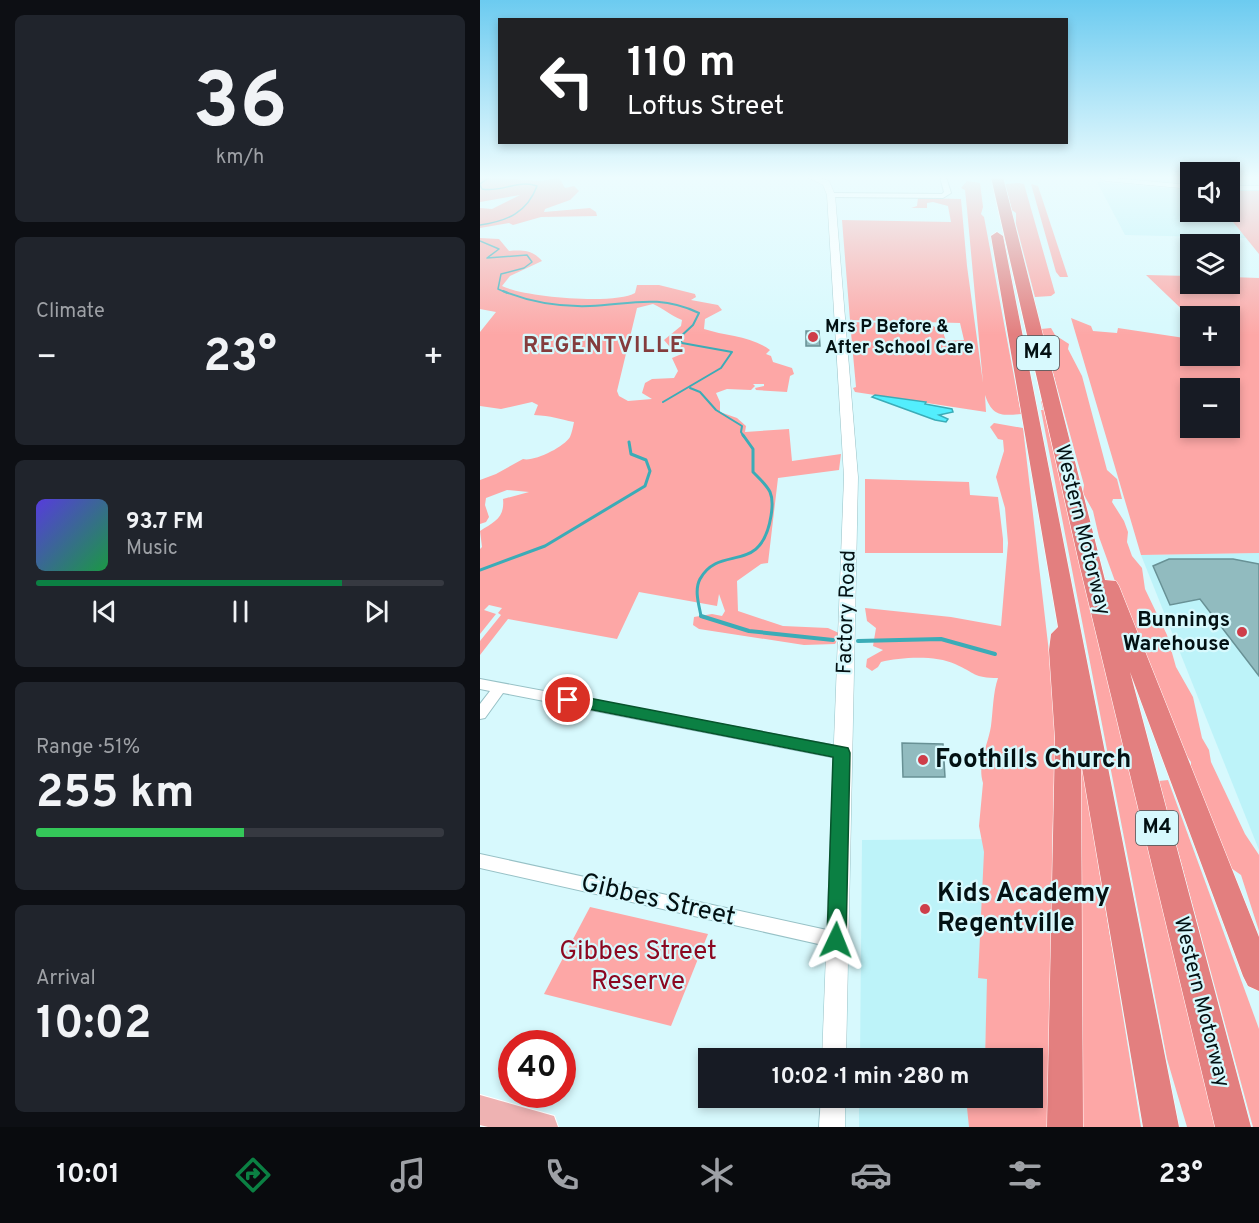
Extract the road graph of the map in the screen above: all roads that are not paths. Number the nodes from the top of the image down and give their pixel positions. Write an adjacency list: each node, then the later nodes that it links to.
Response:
1 (834, 230): 9 (street, Factory Road)
2 (996, 230): 5 (highway, Western Motorway / M4)
3 (1010, 230): 4 (highway, Western Motorway / M4)
4 (1082, 528): 12 (highway); 20 (highway, Western Motorway / M4)
5 (1065, 595): 18 (highway, M4); 19 (highway, Western Motorway / M4)
6 (480, 684): 7 (street)
7 (500, 687): 8 (street); 9 (street)
8 (480, 714)
9 (842, 753): 11 (street, Factory Road)
10 (480, 861): 11 (street, Gibbes Street)
11 (836, 940): 13 (street, Factory Road)
12 (1259, 976)
13 (834, 1048)
14 (833, 1108): 17 (street)
15 (480, 1110): 16 (main road)
16 (543, 1127)
17 (832, 1127)
18 (1065, 1127)
19 (1161, 1127)
20 (1233, 1127)

